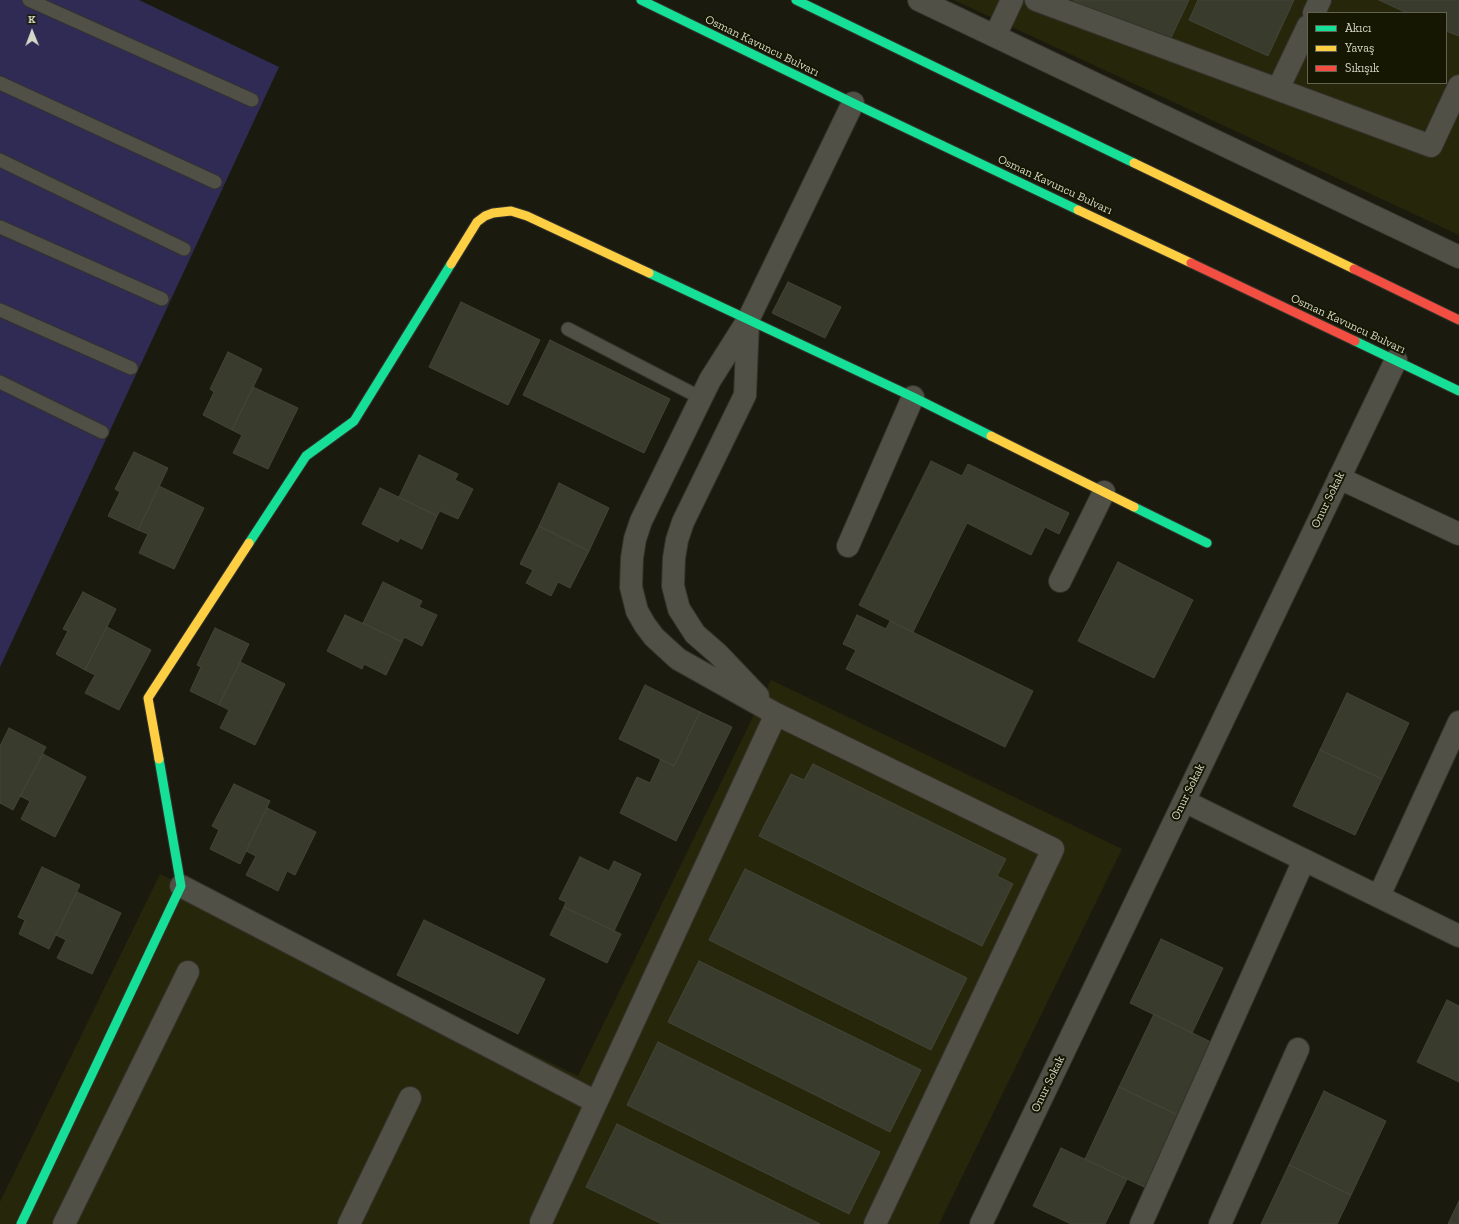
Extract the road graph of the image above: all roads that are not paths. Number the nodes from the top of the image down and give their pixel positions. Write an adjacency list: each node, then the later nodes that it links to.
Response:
1 (29, 0): 14 (lane)
2 (640, 0): 15 (main road, Osman Kavuncu Bulvarı)
3 (796, 0): 24 (main road)
4 (919, 0): 10 (street)
5 (1012, 0): 10 (street)
6 (1036, 0): 13 (street)
7 (1320, 0): 8 (street)
8 (1314, 12)
9 (1307, 28): 13 (street)
10 (995, 36): 20 (street)
11 (0, 83): 17 (lane)
12 (1459, 86): 13 (street)
13 (1278, 89)
14 (252, 100)
15 (853, 103): 23 (street); 26 (main road, Osman Kavuncu Bulvarı)
16 (0, 160): 19 (lane)
17 (215, 182)
18 (0, 227): 21 (lane)
19 (184, 249)
20 (1459, 256)
21 (162, 299)
22 (0, 310): 27 (lane)
23 (748, 320): 30 (main road); 31 (street); 39 (street); 43 (main road)
24 (1459, 320)
25 (568, 328): 31 (lane)
26 (1396, 360): 29 (main road, Osman Kavuncu Bulvarı); 33 (street, Onur Sokak)
27 (131, 368)
28 (0, 382): 32 (lane)
29 (1459, 391)
30 (913, 397): 34 (main road); 37 (street)
31 (701, 398): 39 (street)
32 (102, 432)
33 (1339, 478): 35 (street); 41 (street, Onur Sokak)
34 (1104, 492): 36 (main road); 38 (street)
35 (1459, 534)
36 (1207, 543)
37 (848, 546)
38 (1060, 581)
39 (776, 714): 49 (street); 54 (street)
40 (1459, 722): 44 (street)
41 (1184, 801): 42 (street); 55 (street, Onur Sokak)
42 (1304, 860): 44 (street); 56 (street)
43 (181, 886): 49 (street); 51 (main road)
44 (1379, 896): 45 (street)
45 (1459, 936)
46 (188, 972): 52 (street)
47 (1298, 1049): 57 (street)
48 (410, 1098): 53 (street)
49 (596, 1102): 50 (street)
50 (541, 1222)
51 (21, 1224)
52 (64, 1224)
53 (348, 1224)
54 (875, 1224)
55 (982, 1224)
56 (1141, 1224)
57 (1220, 1224)

